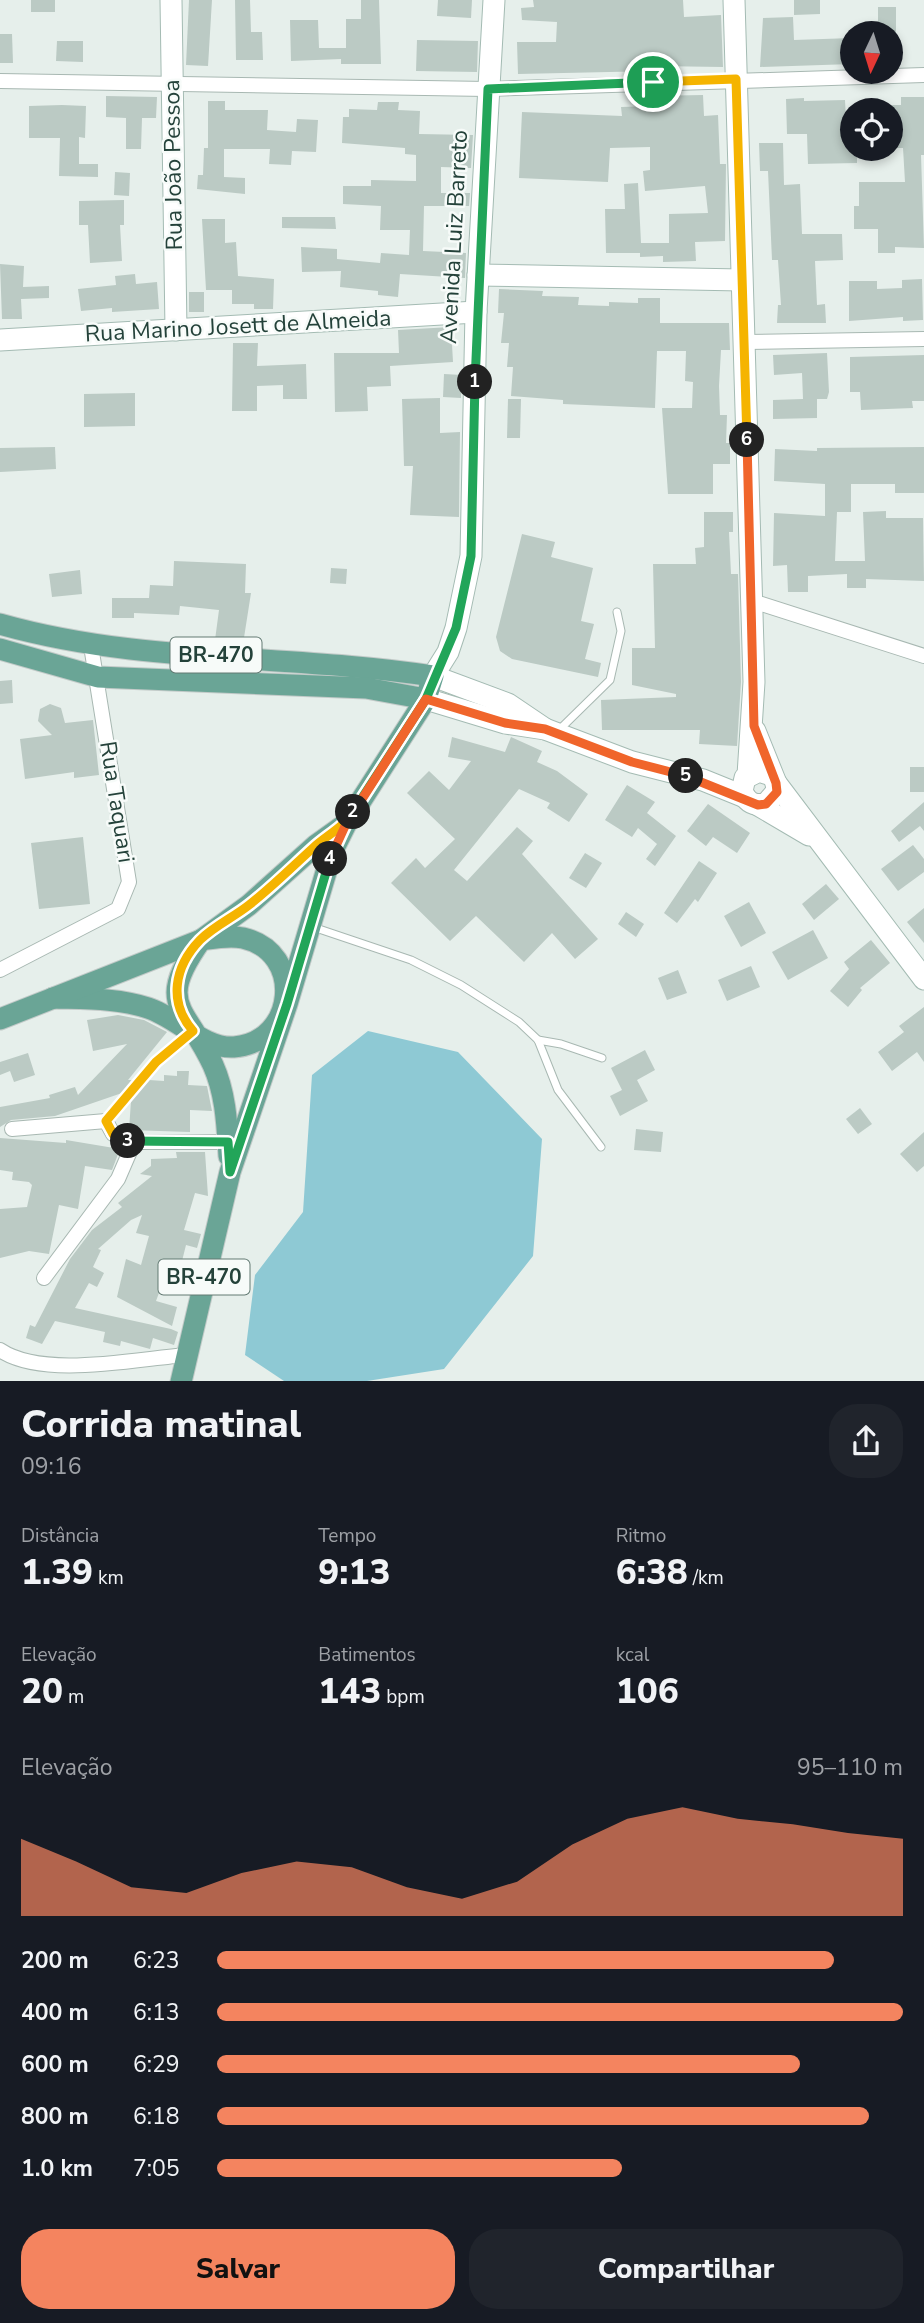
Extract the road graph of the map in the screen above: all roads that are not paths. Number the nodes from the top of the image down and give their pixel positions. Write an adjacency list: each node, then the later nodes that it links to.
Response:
1 (171, 0): 7 (main road, Rua João Pessoa)
2 (494, 0): 8 (main road, Avenida Luiz Barreto)
3 (734, 0): 5 (main road)
4 (924, 75): 5 (street)
5 (736, 79): 8 (street); 10 (main road)
6 (0, 81): 7 (street)
7 (171, 83): 8 (street); 12 (main road, Rua João Pessoa)
8 (488, 89): 9 (main road, Avenida Luiz Barreto)
9 (478, 275): 10 (main road); 11 (main road, Avenida Luiz Barreto)
10 (741, 280): 15 (main road)
11 (476, 312): 12 (main road, Rua Marino Josett de Almeida); 22 (main road, Avenida Luiz Barreto)
12 (176, 330): 14 (main road, Rua Marino Josett de Almeida)
13 (924, 339): 15 (street)
14 (0, 340)
15 (745, 342): 16 (main road)
16 (752, 601): 21 (street); 25 (main road)
17 (617, 612): 26 (lane)
18 (0, 624): 19 (main road, BR-470)
19 (91, 646): 22 (main road, BR-470); 23 (street, Rua Taquari)
20 (0, 649): 23 (main road, BR-470)
21 (924, 656)
22 (433, 676): 24 (main road, Avenida Luiz Barreto / BR-470); 26 (main road)
23 (98, 677): 24 (main road, BR-470); 33 (street, Rua Taquari)
24 (426, 699): 26 (main road); 29 (main road, Avenida Luiz Barreto / BR-470)
25 (754, 726): 27 (main road); 28 (main road)
26 (550, 731): 28 (main road)
27 (774, 779): 28 (main road); 28 (main road); 30 (main road)
28 (749, 789): 30 (main road)
29 (346, 824): 31 (main road, BR-470); 32 (main road, BR-470)
30 (817, 840): 34 (main road)
31 (309, 926): 36 (main road, BR-470); 39 (lane)
32 (201, 940): 35 (main road); 36 (main road); 38 (main road, BR-470)
33 (0, 970)
34 (924, 979)
35 (53, 998): 37 (main road); 38 (main road)
36 (287, 1004): 38 (main road); 46 (main road, BR-470)
37 (0, 1019)
38 (193, 1031): 41 (lane); 44 (main road, BR-470)
39 (538, 1040): 40 (lane); 45 (lane)
40 (602, 1058)
41 (106, 1121): 42 (street); 43 (street)
42 (12, 1129)
43 (134, 1142): 44 (street); 47 (street)
44 (228, 1142): 46 (main road, BR-470)
45 (601, 1147)
46 (230, 1172): 49 (main road, BR-470)
47 (44, 1278)
48 (0, 1350): 49 (street)
49 (186, 1354): 50 (main road, BR-470)
50 (181, 1381)

